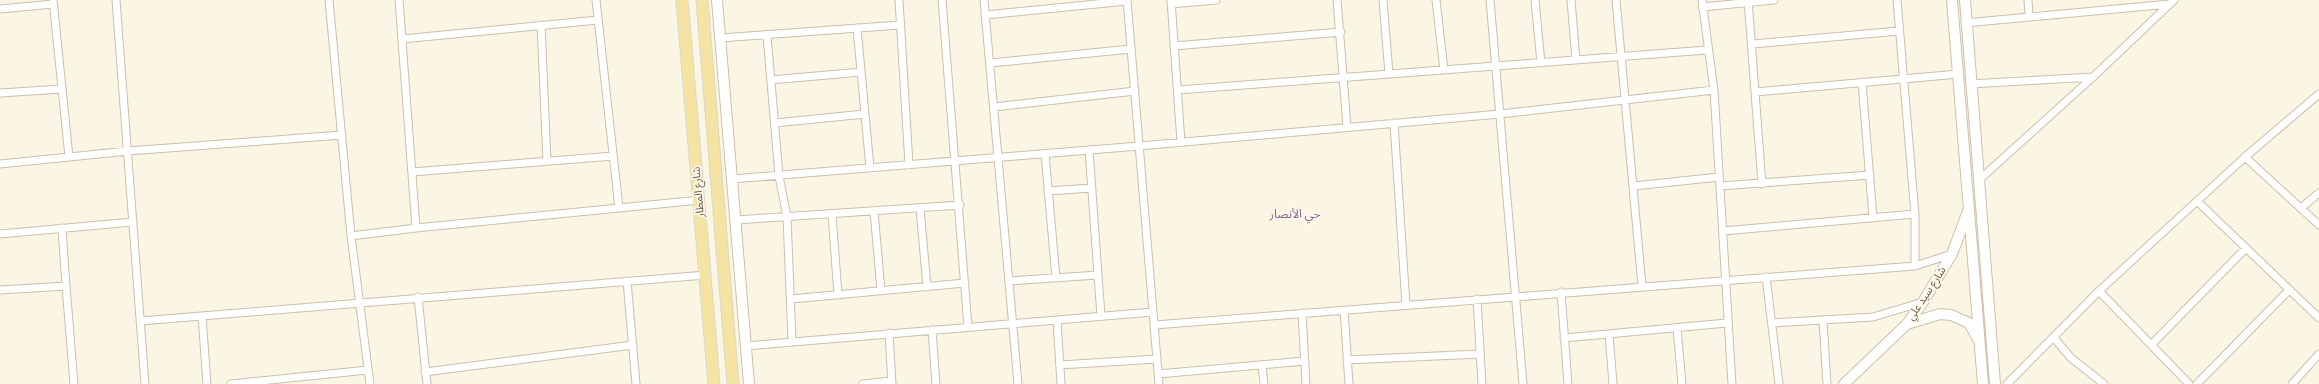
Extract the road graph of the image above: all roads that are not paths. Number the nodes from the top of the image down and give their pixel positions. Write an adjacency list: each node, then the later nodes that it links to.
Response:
1 (116, 0): 82 (street)
2 (329, 0): 78 (street)
3 (399, 0): 44 (street)
4 (596, 0): 33 (street)
5 (682, 0): 37 (main road, شارع المطار)
6 (702, 0): 34 (main road, شارع المطار)
7 (717, 0): 43 (street)
8 (898, 0): 38 (street)
9 (942, 0): 89 (street)
10 (984, 0): 31 (street)
11 (1215, 0): 27 (street)
12 (1337, 0): 41 (street)
13 (1383, 0): 56 (street)
14 (1436, 0): 54 (street)
15 (1490, 0): 53 (street)
16 (1535, 0): 52 (street)
17 (1571, 0): 50 (street)
18 (1616, 0): 49 (street)
19 (1774, 0): 25 (street)
20 (1897, 0): 40 (street)
21 (1952, 0): 57 (street)
22 (1964, 0): 35 (street)
23 (2028, 0): 32 (street)
24 (1127, 1): 31 (street); 47 (street)
25 (1748, 1): 29 (street); 45 (street)
26 (53, 2): 30 (street); 64 (street)
27 (1171, 2): 46 (street)
28 (2172, 2): 32 (street); 58 (street)
29 (1702, 3): 48 (street)
30 (0, 9)
31 (985, 15): 51 (street)
32 (2029, 16): 35 (street)
33 (598, 20): 36 (street); 84 (street)
34 (704, 22): 37 (main road); 197 (main road, شارع المطار)
35 (1965, 23): 63 (street)
36 (541, 25): 44 (street); 88 (street)
37 (685, 25): 105 (main road, شارع المطار)
38 (900, 25): 39 (street); 91 (street)
39 (857, 28): 42 (street); 55 (street)
40 (1899, 31): 45 (street); 60 (street)
41 (1341, 32): 46 (street); 59 (street)
42 (767, 35): 43 (street); 61 (street)
43 (720, 38): 97 (street)
44 (402, 39): 93 (street)
45 (1753, 44): 68 (street)
46 (1174, 46): 65 (street)
47 (1131, 49): 51 (street); 67 (street)
48 (1707, 50): 49 (street); 66 (street)
49 (1621, 56): 50 (street); 71 (street)
50 (1576, 60): 52 (street)
51 (991, 63): 72 (street)
52 (1541, 63): 53 (street)
53 (1496, 66): 54 (street); 74 (street)
54 (1444, 70): 56 (street)
55 (861, 72): 61 (street); 73 (street)
56 (1390, 74): 59 (street)
57 (1959, 74): 60 (street); 107 (street)
58 (2093, 77): 63 (street); 98 (street)
59 (1345, 78): 65 (street); 77 (street)
60 (1904, 78): 62 (street); 114 (street)
61 (771, 80): 75 (street)
62 (1862, 82): 68 (street); 94 (street)
63 (1970, 84): 98 (street)
64 (62, 89): 69 (street); 85 (street)
65 (1178, 90): 79 (street)
66 (1714, 90): 71 (street); 96 (street)
67 (1135, 92): 72 (street); 80 (street)
68 (1755, 92): 99 (street)
69 (0, 93)
70 (2319, 94): 87 (street)
71 (1627, 100): 74 (street); 100 (street)
72 (994, 107): 86 (street)
73 (865, 114): 75 (street); 92 (street)
74 (1500, 114): 76 (street); 145 (street)
75 (775, 123): 95 (street)
76 (1394, 123): 77 (street); 151 (street)
77 (1347, 127): 79 (street)
78 (342, 135): 82 (street); 124 (street)
79 (1182, 142): 80 (street)
80 (1139, 146): 81 (street); 153 (street)
81 (1089, 150): 83 (street); 102 (street)
82 (128, 151): 85 (street); 118 (street)
83 (1045, 154): 86 (street); 103 (street)
84 (613, 156): 88 (street); 109 (street)
85 (69, 157): 90 (street)
86 (998, 157): 89 (street); 134 (street)
87 (2245, 157): 106 (street); 111 (street)
88 (547, 161): 93 (street)
89 (956, 161): 91 (street); 108 (street)
90 (0, 164)
91 (910, 165): 92 (street)
92 (870, 168): 95 (street)
93 (412, 172): 121 (street)
94 (1870, 175): 99 (street); 116 (street)
95 (780, 176): 97 (street); 115 (street)
96 (1719, 177): 100 (street); 101 (street)
97 (732, 179): 117 (street)
98 (1979, 180): 217 (street)
99 (1762, 184): 101 (street)
100 (1634, 186): 137 (street)
101 (1720, 186): 122 (street)
102 (1092, 188): 103 (street); 129 (street)
103 (1048, 191): 131 (street)
104 (2319, 193): 111 (street)
105 (700, 200): 109 (street); 128 (main road, شارع المطار)
106 (2197, 201): 125 (street); 142 (street)
107 (1970, 203): 126 (street, شارع سيد علي); 175 (street)
108 (960, 205): 110 (street); 135 (street)
109 (619, 208): 121 (street)
110 (920, 208): 112 (street); 138 (street)
111 (2301, 208): 119 (street)
112 (874, 211): 113 (street); 141 (street)
113 (832, 214): 115 (street); 144 (street)
114 (1914, 214): 116 (street); 127 (street)
115 (787, 217): 117 (street); 147 (street)
116 (1874, 218): 122 (street)
117 (736, 220): 177 (street)
118 (133, 222): 120 (street); 160 (street)
119 (2319, 225)
120 (62, 228): 123 (street); 136 (street)
121 (416, 228): 124 (street)
122 (1723, 231): 132 (street)
123 (0, 234)
124 (350, 236): 150 (street)
125 (2246, 248): 140 (street); 176 (street)
126 (1952, 254): 127 (street); 149 (street, شارع سيد علي)
127 (1915, 266): 130 (street)
128 (706, 275): 133 (street); 196 (main road, شارع المطار)
129 (1098, 275): 131 (street); 156 (street)
130 (1766, 277): 132 (street); 163 (street)
131 (1056, 278): 134 (street)
132 (1725, 280): 137 (street); 162 (street)
133 (627, 281): 146 (street); 174 (street)
134 (1009, 281): 161 (street)
135 (965, 283): 138 (street); 166 (street)
136 (66, 286): 139 (street); 189 (street)
137 (1642, 286): 143 (street)
138 (927, 287): 141 (street)
139 (0, 290)
140 (2289, 290): 157 (street); 221 (street)
141 (881, 291): 144 (street)
142 (2099, 291): 172 (street); 176 (street)
143 (1561, 292): 145 (street); 171 (street)
144 (838, 295): 147 (street)
145 (1516, 296): 148 (street); 208 (street)
146 (418, 297): 150 (street); 186 (street)
147 (791, 299): 173 (street)
148 (1478, 299): 151 (street); 178 (street)
149 (1923, 302): 159 (street); 164 (street, شارع سيد علي)
150 (358, 303): 155 (street); 185 (street)
151 (1406, 305): 152 (street)
152 (1344, 310): 154 (street); 181 (street)
153 (1153, 312): 156 (street); 165 (street)
154 (1302, 313): 165 (street); 182 (street)
155 (202, 316): 160 (street); 191 (street)
156 (1101, 316): 158 (street)
157 (2319, 318)
158 (1057, 320): 161 (street); 183 (street)
159 (1823, 320): 163 (street); 214 (street)
160 (140, 321): 190 (street)
161 (1012, 323): 166 (street); 201 (street)
162 (1727, 323): 167 (street); 212 (street)
163 (1772, 323): 213 (street)
164 (1907, 324): 175 (street, شارع سيد علي); 215 (street)
165 (1154, 325): 180 (street)
166 (968, 327): 168 (street)
167 (1677, 328): 170 (street); 211 (street)
168 (932, 330): 169 (street); 200 (street)
169 (889, 333): 173 (street); 188 (street)
170 (1609, 334): 171 (street); 210 (street)
171 (1564, 338): 209 (street)
172 (2054, 338): 218 (street); 219 (street)
173 (792, 340): 177 (street)
174 (633, 345): 186 (street); 195 (street)
175 (1980, 345): 216 (street)
176 (2151, 345): 220 (street)
177 (745, 346): 198 (street)
178 (1480, 354): 181 (street); 207 (street)
179 (2319, 354): 222 (street)
180 (1157, 359): 183 (street); 187 (street)
181 (1348, 360): 206 (street)
182 (1305, 361): 184 (street); 205 (street)
183 (1060, 365): 202 (street)
184 (1262, 365): 187 (street); 204 (street)
185 (368, 370): 192 (street); 193 (street)
186 (425, 372): 194 (street)
187 (1158, 374): 203 (street)
188 (892, 382): 199 (street)
189 (74, 384)
190 (145, 384)
191 (208, 384)
192 (231, 384)
193 (370, 384)
194 (426, 384)
195 (636, 384)
196 (714, 384)
197 (732, 384)
198 (749, 384)
199 (863, 384)
200 (936, 384)
201 (1018, 384)
202 (1061, 384)
203 (1159, 384)
204 (1264, 384)
205 (1306, 384)
206 (1349, 384)
207 (1482, 384)
208 (1523, 384)
209 (1568, 384)
210 (1614, 384)
211 (1682, 384)
212 (1732, 384)
213 (1779, 384)
214 (1827, 384)
215 (1844, 384)
216 (1983, 384)
217 (1995, 384)
218 (2007, 384)
219 (2104, 384)
220 (2189, 384)
221 (2197, 384)
222 (2292, 384)

